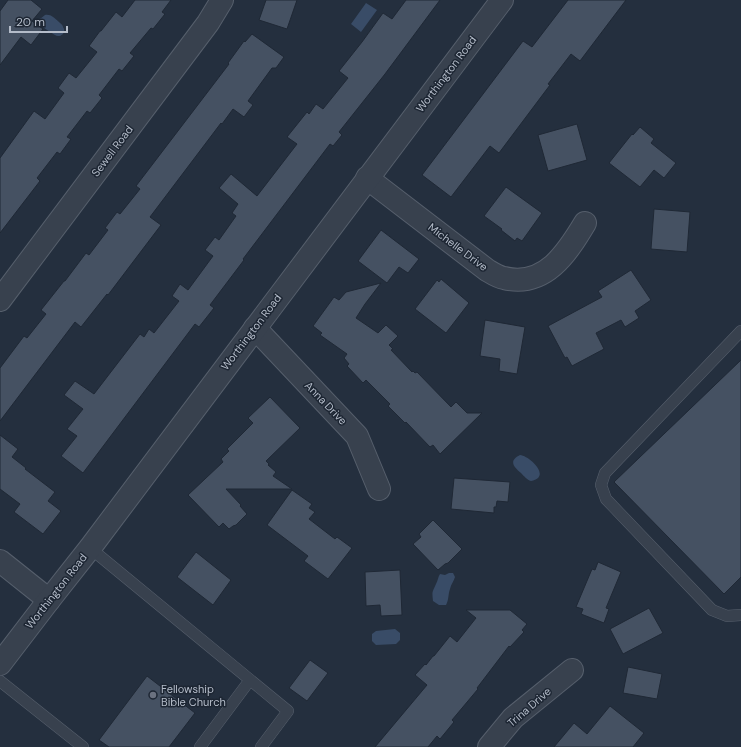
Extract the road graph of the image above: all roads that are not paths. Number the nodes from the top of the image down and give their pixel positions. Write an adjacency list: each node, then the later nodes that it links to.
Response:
1 (222, 0): 5 (street, Sewell Road)
2 (502, 0): 3 (street, Worthington Road)
3 (367, 178): 4 (street, Michelle Drive); 6 (street, Worthington Road)
4 (585, 223)
5 (0, 300)
6 (255, 328): 8 (street, Anna Drive); 9 (street, Worthington Road)
7 (741, 331): 12 (lane)
8 (379, 489)
9 (90, 548): 11 (street, Worthington Road); 15 (lane)
10 (0, 562): 11 (street)
11 (49, 600): 13 (street, Worthington Road)
12 (741, 615)
13 (0, 664)
14 (572, 670): 20 (street, Trina Drive)
15 (250, 680): 18 (lane); 19 (lane)
16 (0, 681): 17 (lane)
17 (83, 747)
18 (200, 747)
19 (261, 747)
20 (489, 747)

